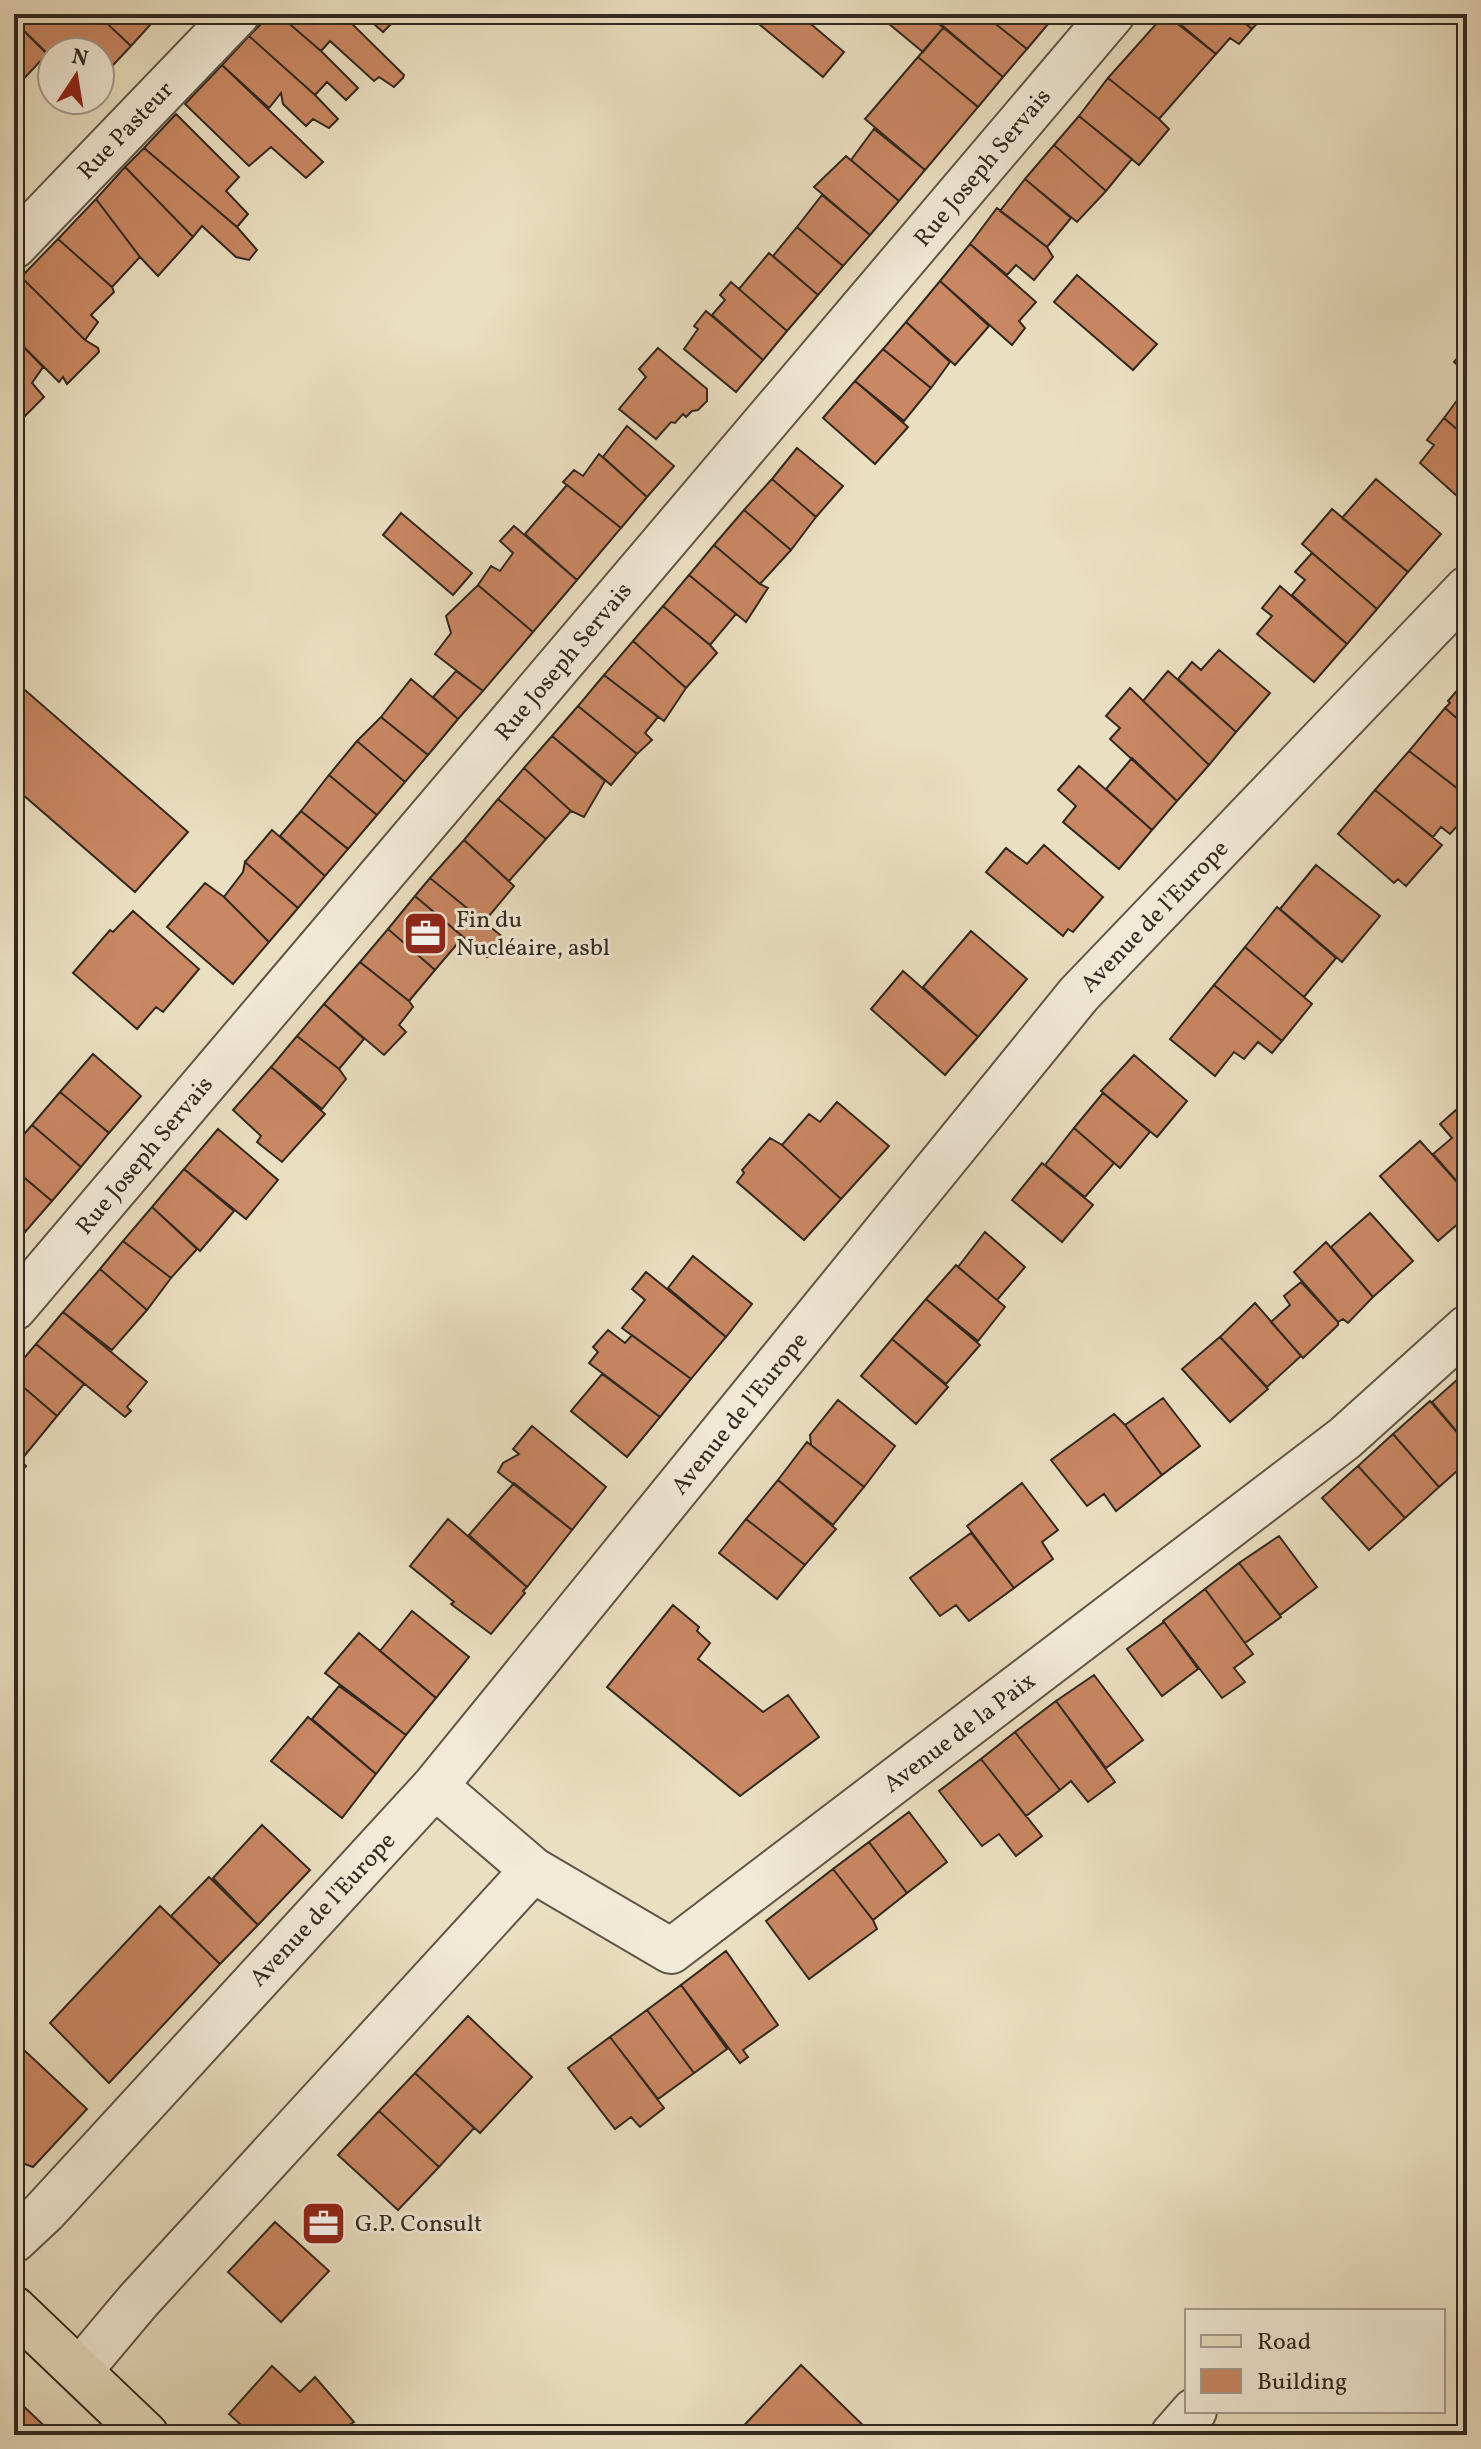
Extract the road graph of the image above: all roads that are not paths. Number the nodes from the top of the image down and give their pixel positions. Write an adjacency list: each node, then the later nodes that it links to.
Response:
1 (237, 14): 3 (street, Rue Pasteur)
2 (1112, 14): 5 (street, Rue Joseph Servais)
3 (14, 246)
4 (1467, 589): 7 (street, Avenue de l'Europe)
5 (14, 1308)
6 (1467, 1328): 8 (street, Avenue de la Paix)
7 (435, 1786): 8 (street, Avenue de la Paix); 9 (street, Avenue de l'Europe)
8 (533, 1870): 11 (street)
9 (14, 2240)
10 (14, 2309): 11 (main road)
11 (80, 2370): 13 (main road)
12 (1192, 2413): 14 (street)
13 (146, 2435)
14 (1173, 2435)

